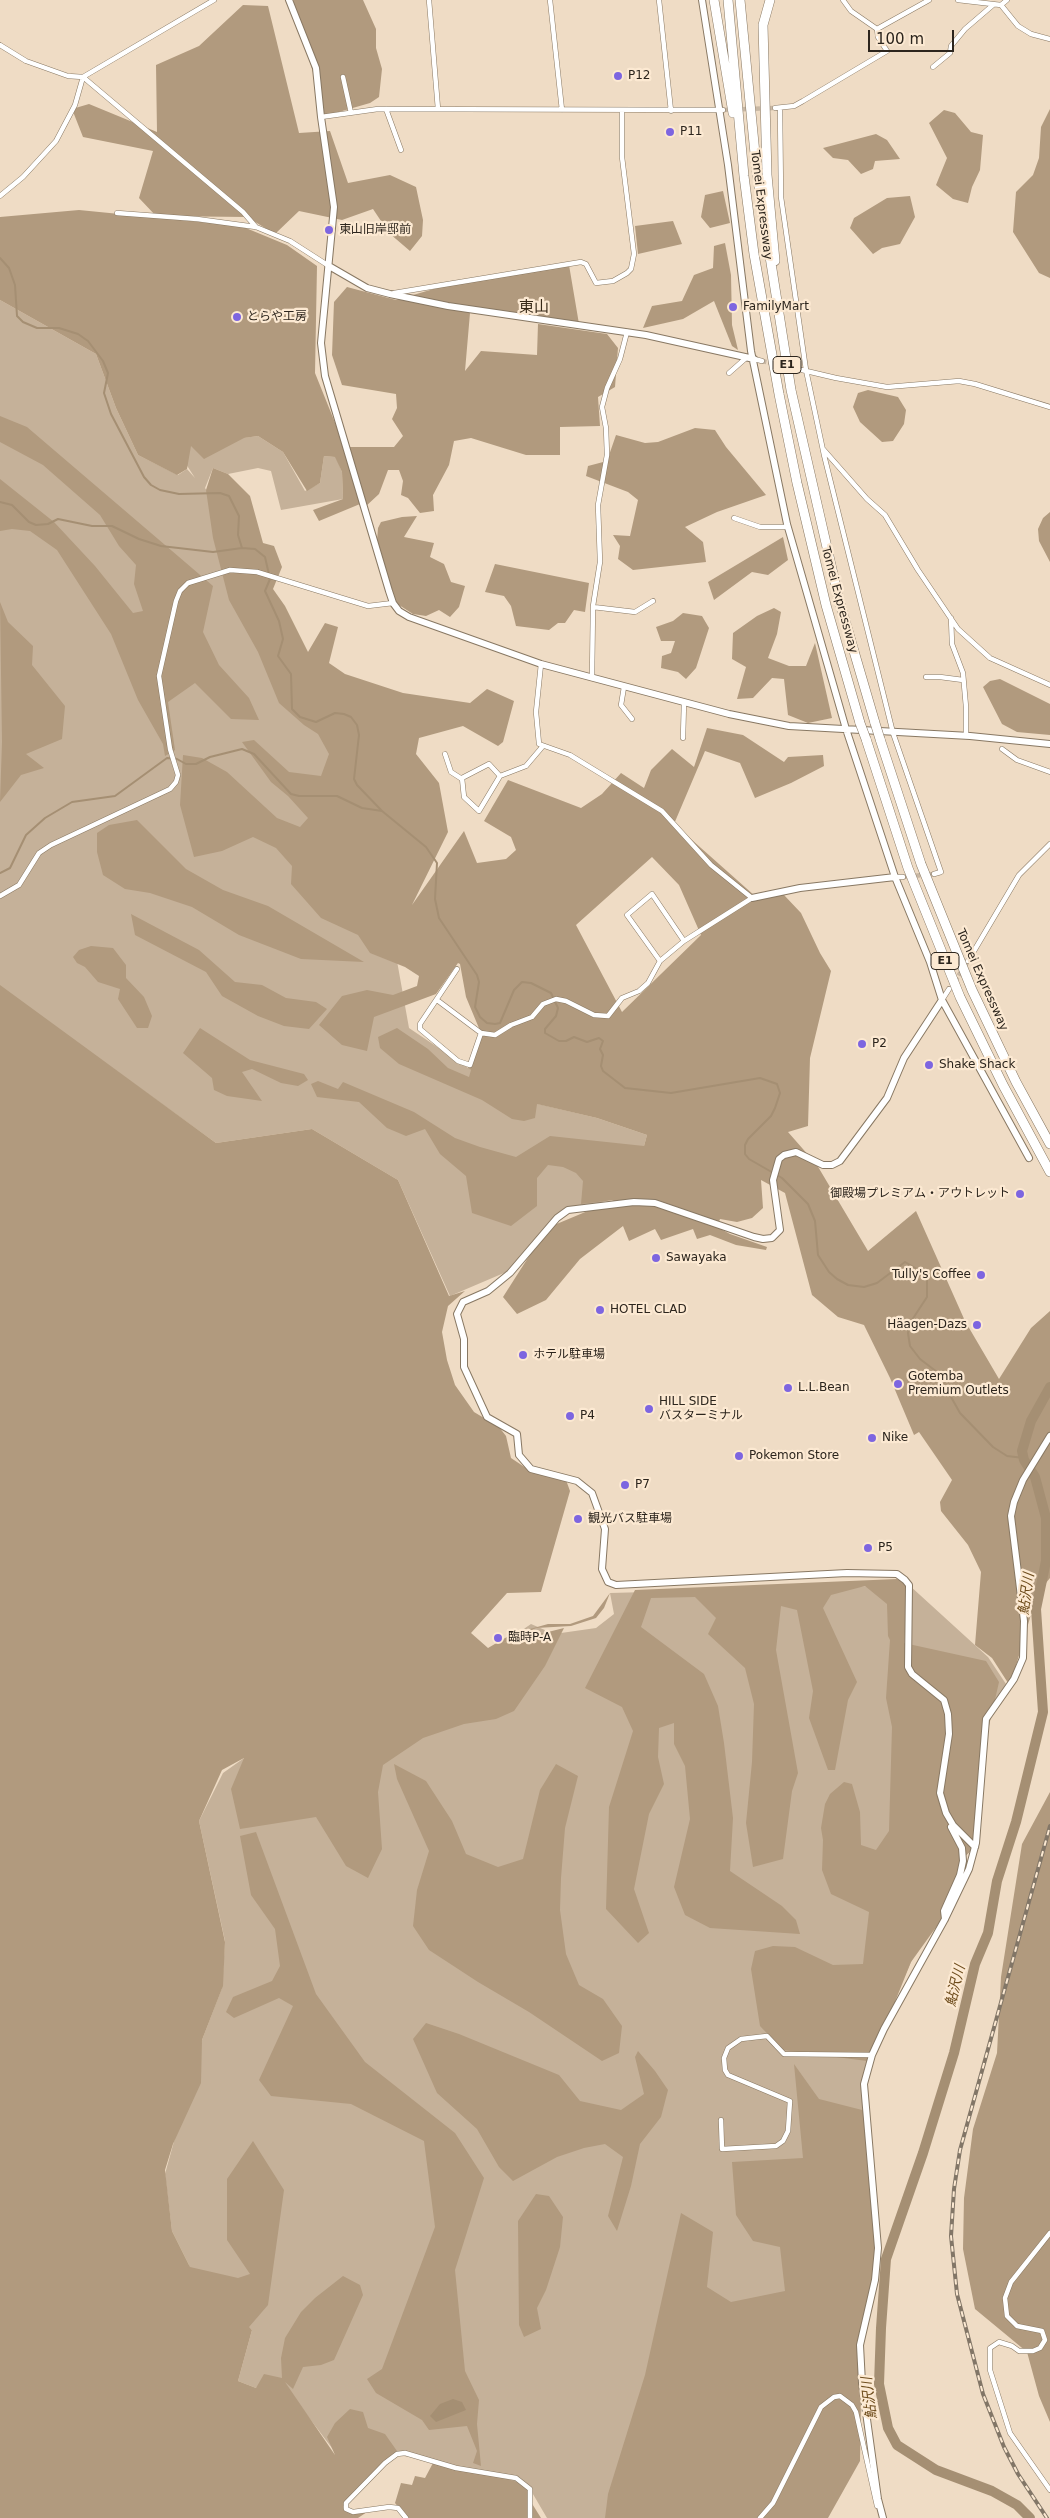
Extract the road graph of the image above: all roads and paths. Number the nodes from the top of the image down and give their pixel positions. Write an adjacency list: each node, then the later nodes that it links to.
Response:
1 (214, 0): 21 (street)
2 (290, 0): 30 (street)
3 (429, 0): 24 (street)
4 (550, 0): 25 (street)
5 (659, 0): 27 (street)
6 (702, 0): 28 (street)
7 (714, 0): 32 (highway)
8 (728, 0): 32 (highway, Tomei Expressway / E1)
9 (740, 0): 38 (highway, Tomei Expressway / E1)
10 (843, 0): 17 (street)
11 (929, 0): 17 (street)
12 (958, 0): 15 (street)
13 (1007, 0): 16 (street)
14 (769, 3): 38 (highway)
15 (993, 4): 16 (street); 20 (street)
16 (1001, 5): 18 (street)
17 (877, 29): 43 (street)
18 (1050, 39)
19 (0, 45): 21 (street)
20 (933, 67)
21 (83, 77): 33 (street); 35 (street)
22 (343, 77): 29 (street)
23 (386, 109): 24 (street); 29 (street); 31 (street)
24 (438, 109): 25 (street)
25 (562, 110): 26 (street)
26 (622, 110): 27 (street); 37 (street)
27 (672, 110): 28 (street)
28 (722, 110): 41 (street)
29 (351, 113): 30 (street)
30 (321, 117): 36 (street)
31 (401, 150)
32 (744, 176): 88 (highway, Tomei Expressway / E1, bridge)
33 (0, 196)
34 (117, 213): 35 (street)
35 (256, 227): 36 (street)
36 (329, 266): 37 (street); 50 (street)
37 (390, 294): 39 (street)
38 (780, 325): 86 (highway, Tomei Expressway / E1, bridge)
39 (627, 332): 40 (street); 51 (street)
40 (746, 358): 41 (street); 44 (street)
41 (754, 360): 42 (street); 48 (street)
42 (762, 361)
43 (804, 370): 45 (street); 46 (street)
44 (729, 373)
45 (1050, 407)
46 (822, 449): 52 (street); 62 (street)
47 (734, 518): 48 (street)
48 (788, 527): 61 (street)
49 (653, 602): 51 (street)
50 (393, 603): 53 (street); 76 (street)
51 (593, 608): 55 (street)
52 (950, 617): 56 (street); 57 (street)
53 (541, 664): 55 (street); 66 (street)
54 (926, 677): 56 (street)
55 (592, 678): 58 (street)
56 (963, 680): 63 (street)
57 (1050, 685)
58 (624, 687): 59 (street); 60 (street)
59 (684, 702): 61 (street); 64 (street)
60 (632, 719)
61 (846, 729): 62 (street); 75 (street)
62 (893, 732): 63 (street); 73 (street)
63 (966, 736): 65 (street)
64 (683, 738)
65 (1050, 744)
66 (543, 746): 70 (street); 77 (street)
67 (1002, 749): 69 (street)
68 (445, 754): 71 (street)
69 (1050, 772)
70 (500, 776): 71 (street); 71 (street)
71 (462, 779)
72 (1050, 844): 80 (street)
73 (934, 874)
74 (903, 877): 75 (street)
75 (894, 878): 77 (street); 84 (street)
76 (0, 896)
77 (752, 898): 78 (street)
78 (684, 941): 79 (street); 79 (street)
79 (660, 961): 85 (street)
80 (968, 961)
81 (457, 969): 83 (street)
82 (949, 989): 84 (street)
83 (437, 1000): 85 (street); 85 (street)
84 (942, 1000): 87 (street); 90 (street)
85 (481, 1033)
86 (1050, 1144)
87 (1029, 1158)
88 (1050, 1172)
89 (1050, 1436): 91 (street)
90 (951, 1822): 91 (street); 92 (street)
91 (975, 1847): 92 (street)
92 (945, 1919): 93 (street)
93 (872, 2055): 94 (street); 100 (street)
94 (721, 2120)
95 (1050, 2232): 96 (street)
96 (1050, 2490)
97 (406, 2518): 98 (street)
98 (530, 2518)
99 (760, 2518): 100 (street)
100 (883, 2518)

